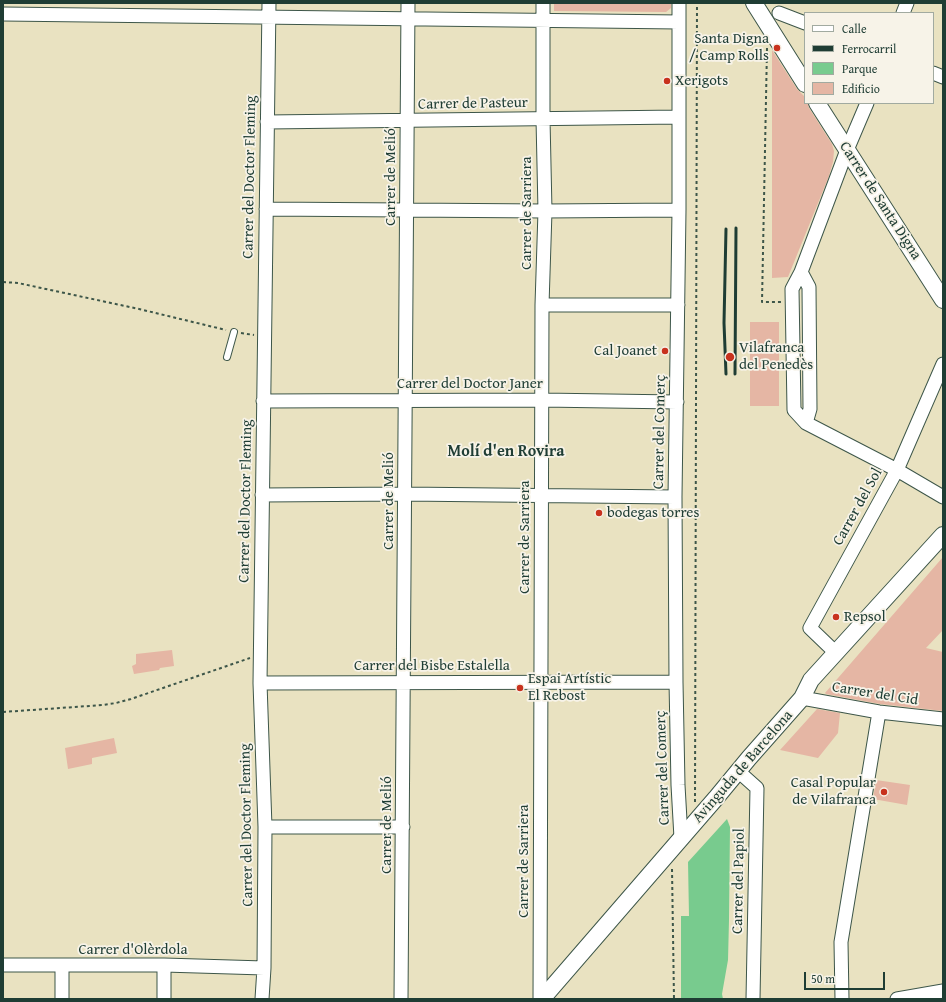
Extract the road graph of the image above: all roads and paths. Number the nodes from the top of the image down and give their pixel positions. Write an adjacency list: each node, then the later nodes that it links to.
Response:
1 (269, 3): 11 (street, Carrer del Doctor Fleming)
2 (408, 3): 12 (street, Carrer de Melió)
3 (543, 3): 13 (street, Carrer de Sarriera)
4 (679, 3): 14 (street, Carrer del Comerç)
5 (696, 3): 59 (path, Carrer del Comerç)
6 (69, 9): 7 (street); 10 (street)
7 (165, 9): 11 (street)
8 (761, 12): 16 (street); 30 (path)
9 (779, 13): 15 (street)
10 (3, 14)
11 (268, 17): 12 (street); 22 (street, Carrer del Doctor Fleming)
12 (408, 19): 13 (street); 21 (street, Carrer de Melió)
13 (543, 21): 14 (street); 20 (street, Carrer de Sarriera)
14 (679, 22): 19 (street, Carrer del Comerç)
15 (804, 23)
16 (804, 82)
17 (818, 104): 23 (street, Carrer de Santa Digna)
18 (867, 104): 23 (street)
19 (680, 117): 20 (street, Carrer de Pasteur); 26 (street, Carrer del Comerç)
20 (543, 119): 21 (street, Carrer de Pasteur); 27 (street, Carrer de Sarriera)
21 (407, 121): 22 (street, Carrer de Pasteur); 25 (street, Carrer de Melió)
22 (267, 122): 24 (street, Carrer del Doctor Fleming)
23 (847, 150): 29 (street, Carrer de Santa Digna); 41 (street)
24 (266, 209): 25 (street); 34 (street, Carrer del Doctor Fleming)
25 (407, 209): 27 (street); 37 (street, Carrer de Melió)
26 (679, 210): 27 (street); 32 (street, Carrer del Comerç)
27 (545, 211): 31 (street, Carrer de Sarriera)
28 (3, 282): 33 (path)
29 (943, 300)
30 (783, 302)
31 (542, 305): 32 (street); 38 (street, Carrer de Sarriera)
32 (678, 305): 40 (street, Carrer del Comerç)
33 (234, 332): 34 (path); 35 (lane)
34 (264, 337): 39 (street, Carrer del Doctor Fleming)
35 (227, 357)
36 (943, 364): 41 (street, Carrer del Sol)
37 (405, 400): 38 (street, Carrer del Doctor Janer); 39 (street, Carrer del Doctor Janer); 42 (street, Carrer de Melió)
38 (542, 400): 40 (street, Carrer del Doctor Janer); 44 (street, Carrer de Sarriera)
39 (263, 401): 43 (street, Carrer del Doctor Fleming)
40 (677, 402): 45 (street, Carrer del Comerç)
41 (897, 470): 46 (street); 48 (street, Carrer del Sol)
42 (405, 494): 43 (street); 44 (street); 53 (street, Carrer de Melió)
43 (262, 495): 49 (street, Carrer del Doctor Fleming)
44 (541, 496): 45 (street); 50 (street, Carrer de Sarriera)
45 (675, 497): 51 (street, Carrer del Comerç)
46 (943, 497)
47 (943, 535): 48 (street, Avinguda de Barcelona)
48 (836, 653): 54 (street, Avinguda de Barcelona)
49 (260, 655): 52 (street, Carrer del Doctor Fleming); 55 (path)
50 (541, 682): 51 (street, Carrer del Bisbe Estalella); 53 (street, Carrer del Bisbe Estalella); 72 (street, Carrer de Sarriera)
51 (676, 682): 62 (street, Carrer del Comerç)
52 (260, 683): 53 (street, Carrer del Bisbe Estalella); 60 (street, Carrer del Doctor Fleming)
53 (404, 683): 61 (street, Carrer de Melió)
54 (802, 698): 56 (street, Carrer del Cid); 58 (street, Avinguda de Barcelona)
55 (3, 712)
56 (879, 712): 57 (street, Carrer del Cid); 75 (street)
57 (943, 719)
58 (738, 771): 62 (street, Avinguda de Barcelona); 74 (street, Carrer del Papiol)
59 (695, 808)
60 (265, 826): 61 (street); 66 (street, Carrer del Doctor Fleming)
61 (403, 827): 71 (street, Carrer de Melió)
62 (676, 843): 72 (street, Avinguda de Barcelona); 73 (path)
63 (3, 965): 65 (street, Carrer d'Olèrdola)
64 (164, 965): 65 (street, Carrer d'Olèrdola); 66 (street, Carrer d'Olèrdola); 69 (street)
65 (62, 966): 68 (street)
66 (264, 968): 70 (street, Carrer del Doctor Fleming)
67 (943, 991): 76 (street)
68 (62, 999)
69 (164, 999)
70 (262, 999)
71 (401, 999)
72 (541, 999)
73 (674, 999)
74 (753, 999)
75 (842, 999)
76 (897, 999)

